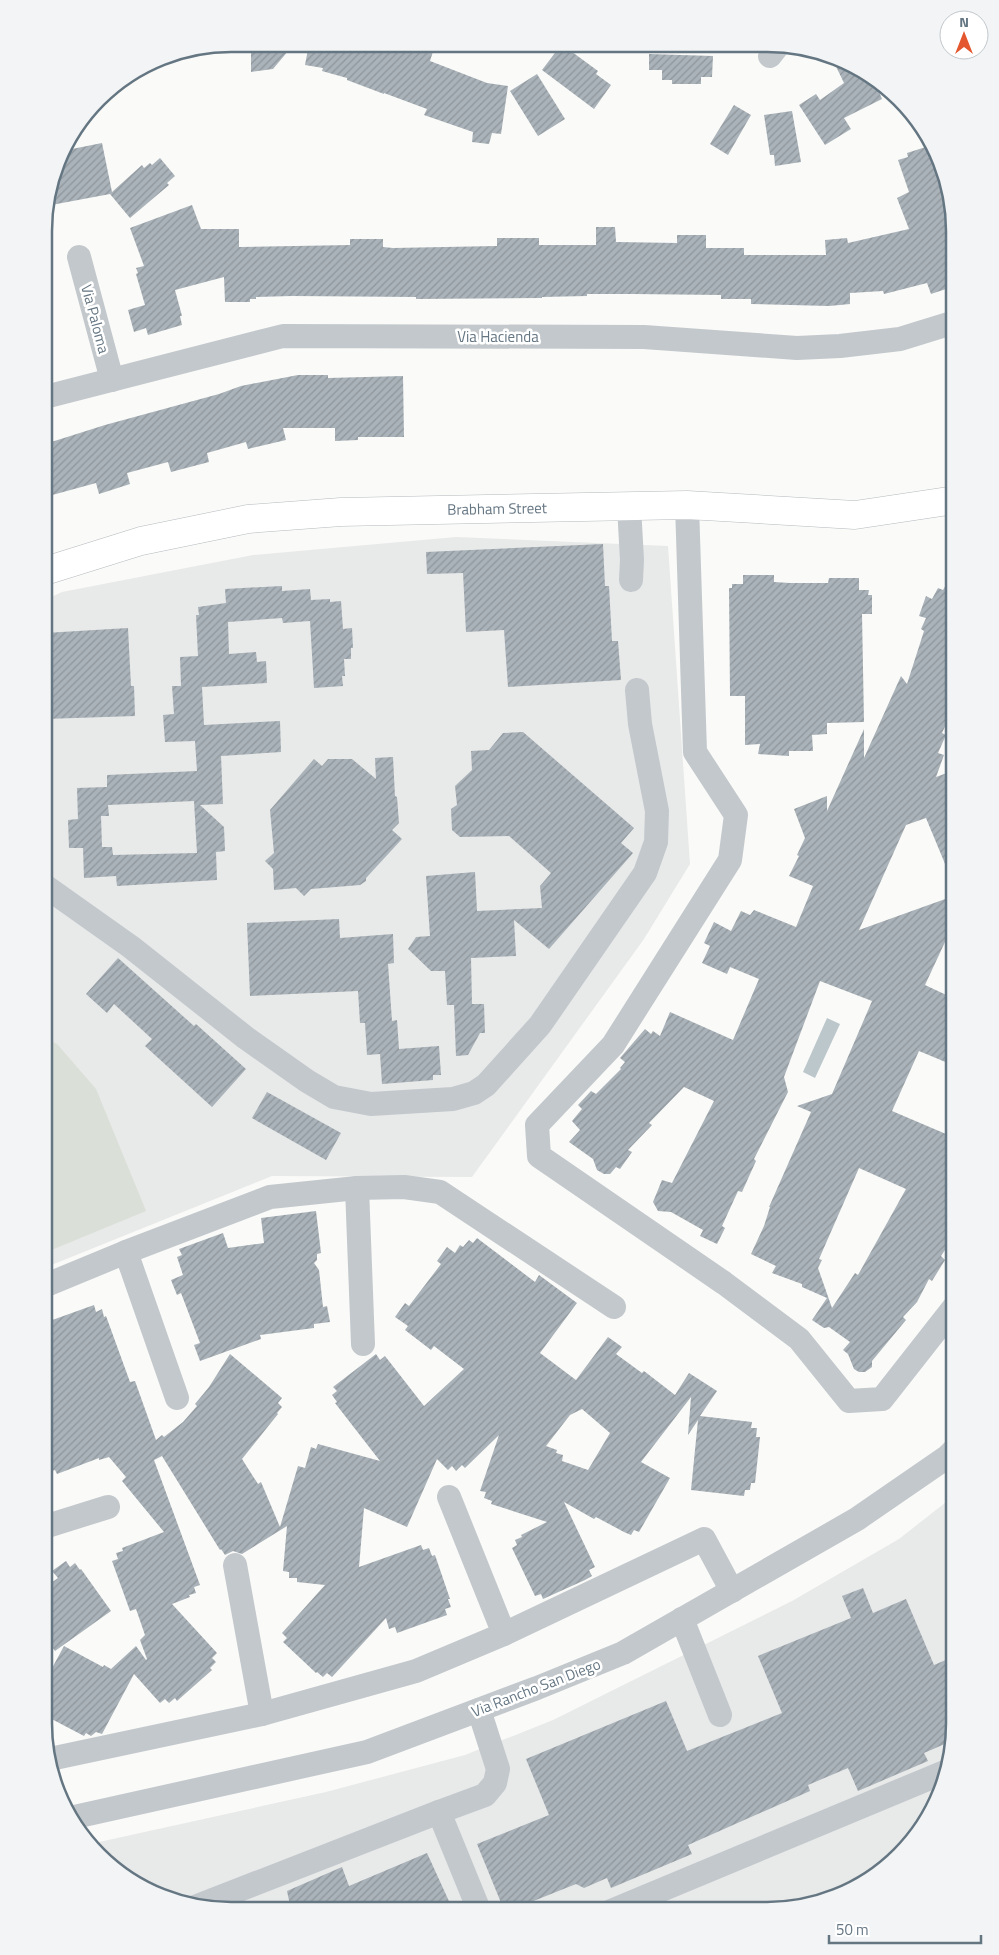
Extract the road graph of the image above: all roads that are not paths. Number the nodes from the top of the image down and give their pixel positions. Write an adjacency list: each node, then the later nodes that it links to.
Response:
1 (78, 257): 3 (street, Via Paloma)
2 (946, 325): 3 (street, Via Hacienda)
3 (112, 380): 4 (street, Via Hacienda)
4 (52, 395)
5 (946, 501): 6 (main road, Brabham Street)
6 (687, 505): 7 (main road, Brabham Street); 16 (street)
7 (629, 506): 8 (main road, Brabham Street); 9 (street)
8 (52, 569)
9 (631, 580)
10 (637, 690): 11 (street)
11 (52, 891)
12 (357, 1188): 13 (street); 15 (street); 17 (street)
13 (126, 1252): 14 (street); 18 (street)
14 (52, 1283)
15 (614, 1306)
16 (946, 1317)
17 (363, 1344)
18 (177, 1398)
19 (946, 1462): 24 (street, Via Rancho San Diego)
20 (449, 1497): 26 (street)
21 (108, 1507): 22 (street)
22 (52, 1524)
23 (234, 1565): 28 (street)
24 (732, 1591): 25 (street, Via Rancho San Diego); 26 (street)
25 (682, 1619): 27 (street, Via Rancho San Diego); 29 (street)
26 (504, 1634): 28 (street)
27 (479, 1710): 32 (street); 33 (street, Via Rancho San Diego)
28 (262, 1714): 30 (street)
29 (720, 1715)
30 (56, 1758)
31 (939, 1774): 36 (street)
32 (439, 1812): 34 (street); 35 (street)
33 (78, 1816)
34 (208, 1901)
35 (476, 1902)
36 (633, 1902)

